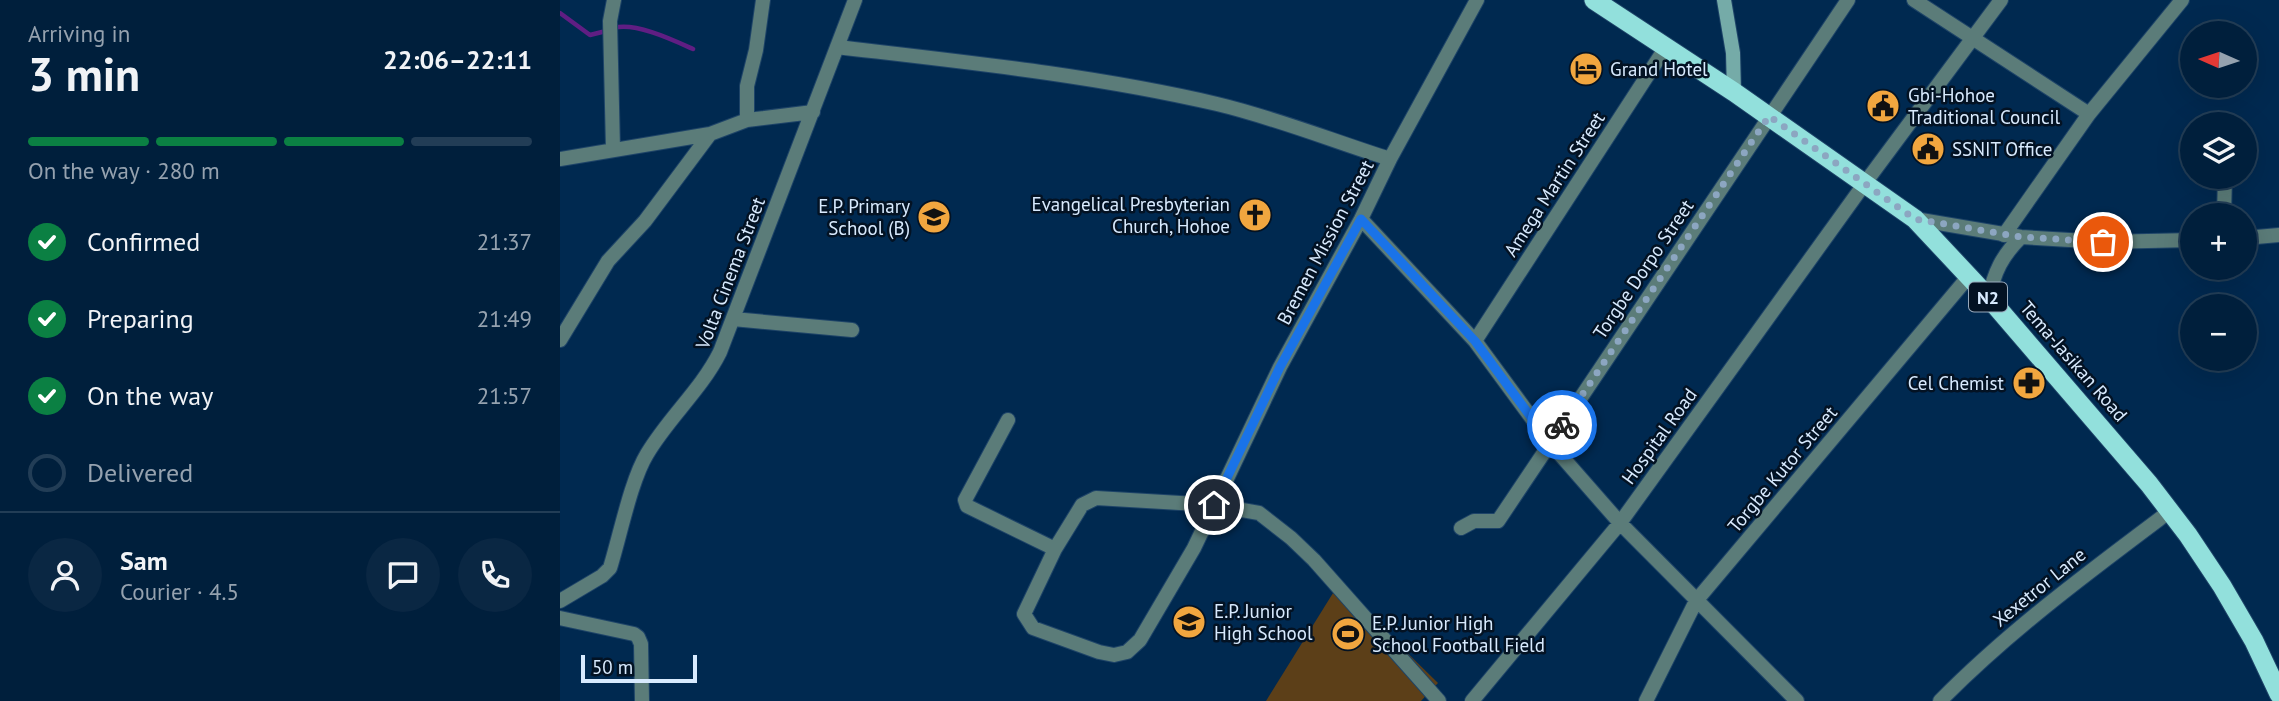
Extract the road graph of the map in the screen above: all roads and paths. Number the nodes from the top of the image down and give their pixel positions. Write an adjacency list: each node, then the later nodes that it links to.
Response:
1 (614, 0): 20 (street)
2 (763, 0): 18 (street)
3 (855, 0): 12 (street, Volta Cinema Street)
4 (1477, 0): 22 (street, Bremen Mission Street)
5 (1594, 0): 13 (highway, Tema-Jasikan Road / N2)
6 (1724, 0): 14 (main road)
7 (1848, 0): 17 (street, Torgbe Dorpo Street)
8 (1914, 0): 11 (street)
9 (2001, 0): 11 (street, Hospital Road)
10 (2182, 0): 16 (street)
11 (1972, 39): 16 (street); 23 (street, Hospital Road)
12 (837, 47): 15 (street, Volta Cinema Street); 22 (street)
13 (1665, 47): 14 (highway, Tema-Jasikan Road / N2); 36 (street, Amega Martin Street)
14 (1734, 92): 17 (highway, Tema-Jasikan Road / N2)
15 (813, 112): 18 (street); 33 (street, Volta Cinema Street)
16 (2089, 114): 26 (street)
17 (1769, 116): 23 (highway, Tema-Jasikan Road / N2); 38 (street, Torgbe Dorpo Street)
18 (747, 120): 19 (street)
19 (710, 134): 20 (street); 35 (street)
20 (613, 149): 21 (street)
21 (560, 159)
22 (1390, 159): 24 (street, Bremen Mission Street)
23 (1865, 183): 25 (highway, Tema-Jasikan Road / N2); 41 (street, Hospital Road)
24 (1361, 219): 36 (street); 39 (street, Bremen Mission Street)
25 (1915, 219): 26 (street); 31 (highway, Tema-Jasikan Road / N2)
26 (2004, 235): 29 (street)
27 (2279, 235): 28 (street)
28 (2257, 236)
29 (2021, 237): 30 (street); 32 (street)
30 (2180, 240)
31 (1969, 276): 32 (highway, Tema-Jasikan Road / N2); 45 (street, Torgbe Kutor Street)
32 (1989, 298): 40 (highway, Tema-Jasikan Road / N2)
33 (733, 319): 34 (street); 44 (street, Volta Cinema Street)
34 (852, 330)
35 (560, 340)
36 (1475, 341): 38 (street)
37 (1008, 420): 43 (street)
38 (1550, 443): 41 (street); 42 (street, Torgbe Dorpo Street)
39 (1214, 505): 43 (street); 43 (street, Bremen Mission Street); 49 (street)
40 (2169, 511): 47 (highway, Tema-Jasikan Road / N2); 53 (street, Xexetror Lane)
41 (1620, 523): 45 (street); 50 (street, Hospital Road)
42 (1461, 528)
43 (1055, 549)
44 (560, 601)
45 (1696, 601): 51 (street, Torgbe Kutor Street); 52 (street)
46 (560, 618): 48 (street)
47 (2279, 694)
48 (642, 701)
49 (1439, 701)
50 (1472, 701)
51 (1646, 701)
52 (1797, 701)
53 (1940, 701)

